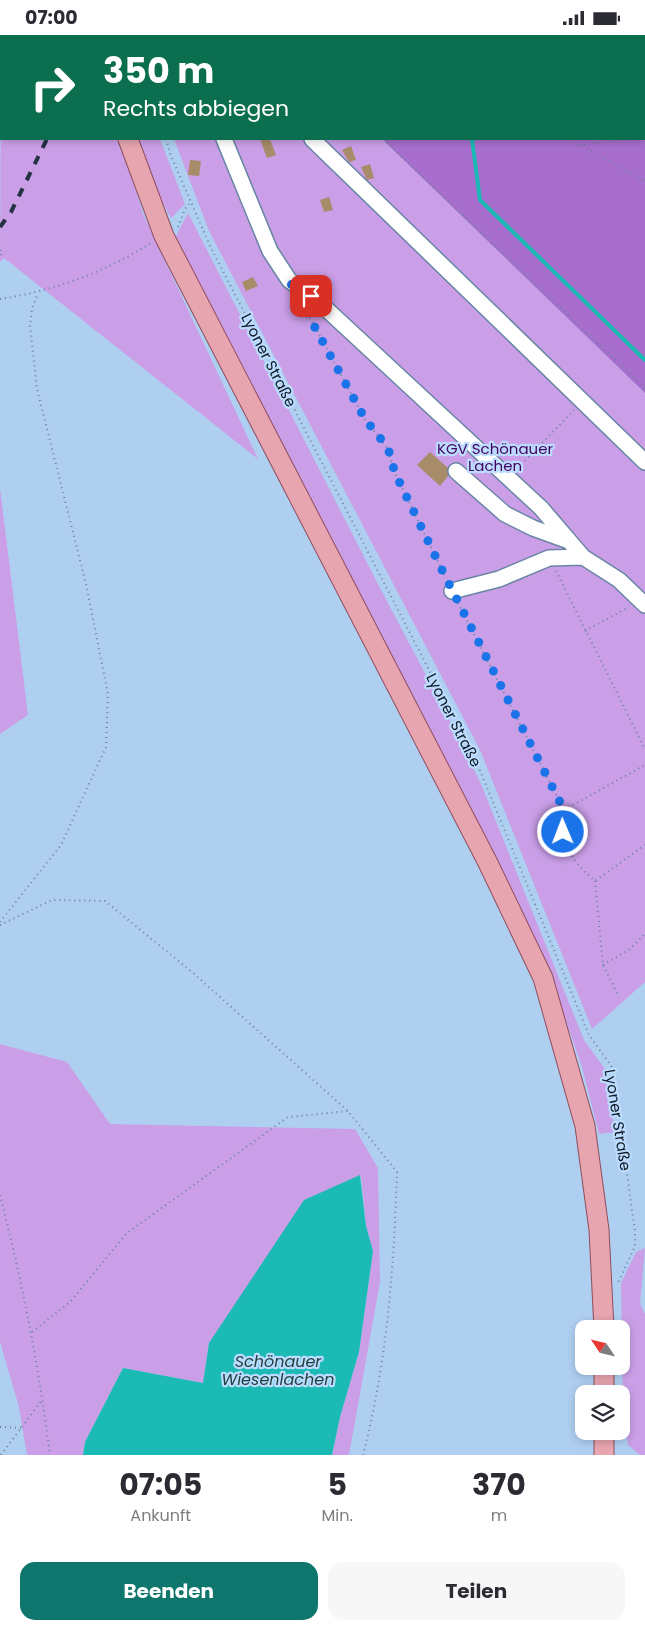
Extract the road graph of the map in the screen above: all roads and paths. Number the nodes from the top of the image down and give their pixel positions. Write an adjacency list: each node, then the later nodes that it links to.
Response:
1 (128, 140): 42 (main road)
2 (166, 140): 11 (path, Lyoner Straße)
3 (224, 140): 24 (street)
4 (313, 140): 20 (street)
5 (384, 140): 19 (path)
6 (571, 140): 9 (path)
7 (581, 140): 9 (path)
8 (622, 140): 9 (path)
9 (580, 145): 10 (path)
10 (645, 181)
11 (190, 203): 12 (path); 41 (path, Lyoner Straße)
12 (176, 229)
13 (154, 240): 16 (path)
14 (0, 251): 15 (path)
15 (0, 257)
16 (38, 293): 17 (path); 35 (path)
17 (0, 299)
18 (302, 303): 27 (path)
19 (645, 388)
20 (583, 401): 21 (street); 22 (path)
21 (645, 462)
22 (517, 469)
23 (456, 471): 24 (street)
24 (568, 541): 25 (street)
25 (583, 557): 26 (street); 28 (street)
26 (549, 558): 27 (street); 29 (path)
27 (452, 591): 32 (path)
28 (643, 603): 29 (path)
29 (585, 631): 30 (path)
30 (645, 749)
31 (645, 765): 32 (path)
32 (564, 810): 34 (path)
33 (645, 845): 34 (path)
34 (595, 881): 37 (path)
35 (0, 924): 39 (path)
36 (645, 934): 37 (path)
37 (603, 965): 38 (path)
38 (619, 997)
39 (348, 1111): 43 (path); 50 (path)
40 (0, 1195): 43 (path)
41 (617, 1287)
42 (604, 1320)
43 (32, 1332): 44 (path)
44 (43, 1399): 46 (path); 49 (path)
45 (0, 1427): 46 (path)
46 (23, 1428): 48 (path)
47 (604, 1441): 51 (street)
48 (0, 1455)
49 (50, 1455)
50 (364, 1455)
51 (616, 1455)

